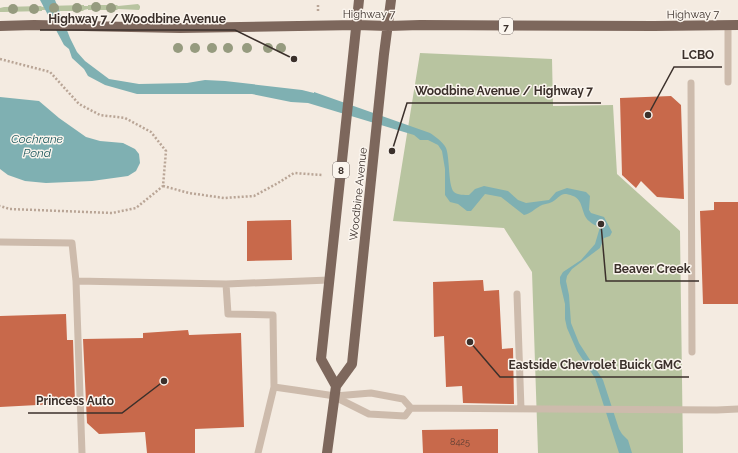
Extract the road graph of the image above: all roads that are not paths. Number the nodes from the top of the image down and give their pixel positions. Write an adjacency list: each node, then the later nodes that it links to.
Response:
1 (359, 0): 3 (main road, Woodbine Avenue / 8)
2 (391, 0): 6 (main road, Woodbine Avenue)
3 (357, 25): 5 (main road, Highway 7 / 7); 6 (main road, Highway 7 / 7); 10 (main road, Woodbine Avenue / 8)
4 (733, 25): 6 (main road, Highway 7 / 7); 7 (lane)
5 (0, 26)
6 (388, 26): 16 (main road, Woodbine Avenue)
7 (728, 82)
8 (691, 83): 14 (lane)
9 (0, 242): 11 (lane)
10 (329, 280): 12 (lane); 16 (main road, Woodbine Avenue / 8)
11 (76, 281): 12 (lane); 20 (lane)
12 (226, 284): 15 (lane)
13 (518, 294): 18 (lane)
14 (692, 352)
15 (274, 388): 16 (lane); 21 (lane)
16 (336, 391): 17 (lane); 17 (lane); 22 (main road, Woodbine Avenue)
17 (411, 408): 18 (lane)
18 (521, 408): 19 (lane)
19 (738, 408)
20 (82, 453)
21 (258, 453)
22 (327, 453)

